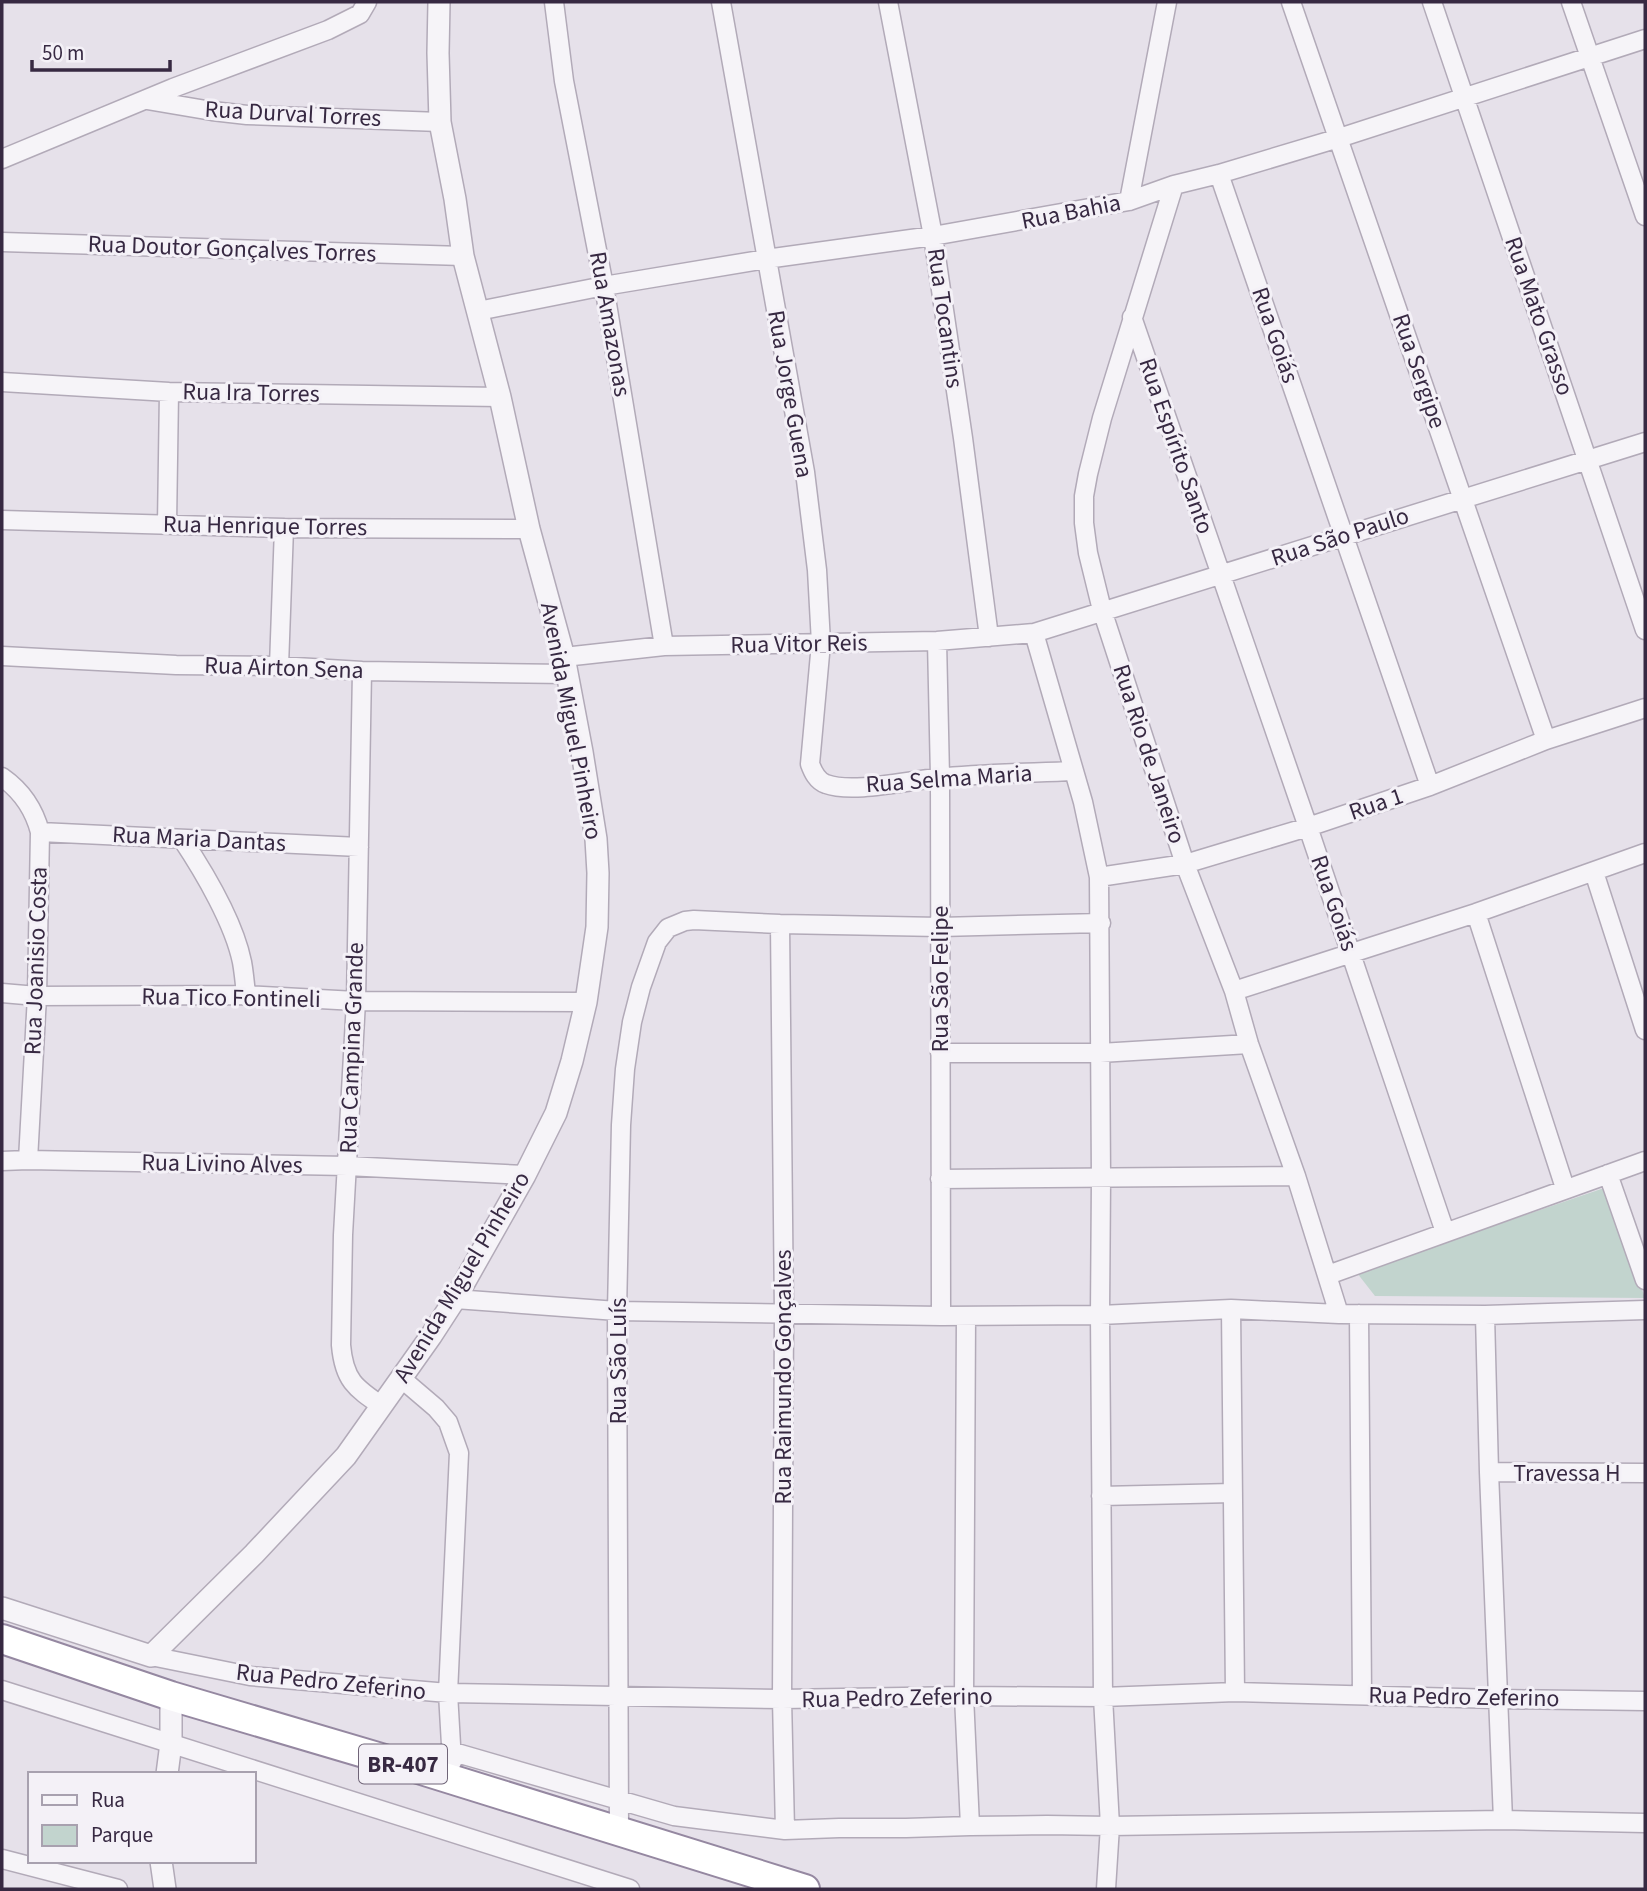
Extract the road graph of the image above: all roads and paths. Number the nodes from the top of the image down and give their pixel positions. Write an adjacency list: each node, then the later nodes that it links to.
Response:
1 (367, 2): 13 (street, Rua Durval Torres)
2 (439, 2): 14 (street, Avenida Miguel Pinheiro)
3 (554, 2): 25 (street, Rua Amazonas)
4 (721, 2): 24 (street, Rua Jorge Guena)
5 (888, 2): 21 (street, Rua Tocantins)
6 (1167, 2): 19 (street)
7 (1291, 2): 15 (street, Rua Sergipe)
8 (1432, 2): 12 (street, Rua Mato Grasso)
9 (1571, 2): 11 (street)
10 (1645, 39): 11 (street, Rua Bahia)
11 (1591, 58): 12 (street, Rua Bahia); 20 (street)
12 (1465, 98): 15 (street, Rua Bahia); 32 (street, Rua Mato Grasso)
13 (147, 100): 14 (street, Rua Durval Torres); 16 (street, Rua Durval Torres)
14 (440, 122): 23 (street, Avenida Miguel Pinheiro)
15 (1339, 138): 17 (street, Rua Bahia); 33 (street, Rua Sergipe)
16 (2, 159)
17 (1219, 174): 18 (street, Rua Bahia); 38 (street, Rua Goiás)
18 (1174, 186): 19 (street, Rua Bahia); 27 (street, Rua Rio de Janeiro)
19 (1129, 201): 21 (street, Rua Bahia)
20 (1645, 216)
21 (933, 236): 24 (street, Rua Bahia); 43 (street, Rua Tocantins)
22 (2, 242): 23 (street, Rua Doutor Gonçalves Torres)
23 (463, 256): 26 (street, Avenida Miguel Pinheiro)
24 (766, 259): 25 (street, Rua Bahia); 45 (street, Rua Jorge Guena)
25 (604, 286): 26 (street, Rua Bahia); 46 (street, Rua Amazonas)
26 (478, 311): 30 (street, Avenida Miguel Pinheiro)
27 (1132, 317): 39 (street, Rua Espírito Santo); 40 (street, Rua Rio de Janeiro)
28 (2, 382): 29 (street, Rua Ira Torres)
29 (169, 392): 30 (street, Rua Ira Torres); 35 (street)
30 (500, 397): 37 (street, Avenida Miguel Pinheiro)
31 (1645, 442): 32 (street, Rua São Paulo)
32 (1588, 460): 33 (street, Rua São Paulo); 41 (street, Rua Mato Grasso)
33 (1462, 498): 38 (street, Rua São Paulo); 52 (street, Rua Sergipe)
34 (2, 520): 35 (street, Rua Henrique Torres)
35 (167, 525): 36 (street, Rua Henrique Torres)
36 (284, 528): 37 (street, Rua Henrique Torres); 49 (street)
37 (529, 529): 48 (street, Avenida Miguel Pinheiro)
38 (1343, 536): 39 (street, Rua São Paulo); 57 (street, Rua Goiás)
39 (1220, 575): 40 (street, Rua São Paulo); 58 (street, Rua Goiás)
40 (1101, 610): 42 (street, Rua São Paulo); 63 (street, Rua Rio de Janeiro)
41 (1643, 618)
42 (1034, 633): 43 (street, Rua Vitor Reis); 53 (street)
43 (989, 637): 44 (street, Rua Vitor Reis)
44 (937, 641): 45 (street, Rua Vitor Reis); 55 (street, Rua São Felipe)
45 (821, 643): 46 (street, Rua Vitor Reis); 56 (street, Rua Jorge Guena)
46 (664, 646): 48 (street, Rua Vitor Reis)
47 (2, 656): 49 (street, Rua Airton Sena)
48 (565, 665): 50 (street, Rua Airton Sena); 76 (street, Avenida Miguel Pinheiro)
49 (279, 666): 50 (street, Rua Airton Sena)
50 (362, 671): 61 (street, Rua Campina Grande)
51 (1645, 708): 52 (street, Rua 1)
52 (1546, 740): 57 (street, Rua 1)
53 (1073, 771): 55 (street, Rua Selma Maria); 65 (street)
54 (2, 777): 59 (street, Rua Joanisio Costa)
55 (940, 777): 56 (street, Rua Selma Maria); 69 (street, Rua São Felipe)
56 (825, 784)
57 (1430, 786): 58 (street, Rua 1)
58 (1308, 827): 63 (street, Rua 1); 70 (street, Rua Goiás)
59 (40, 832): 60 (street, Rua Maria Dantas); 74 (street, Rua Joanisio Costa)
60 (182, 839): 61 (street, Rua Maria Dantas); 73 (street)
61 (359, 847): 75 (street, Rua Campina Grande)
62 (1645, 853): 64 (street)
63 (1185, 864): 65 (street, Rua 1); 71 (street, Rua Rio de Janeiro)
64 (1594, 872): 66 (street); 77 (street)
65 (1099, 877): 67 (street)
66 (1476, 913): 70 (street); 90 (street)
67 (1101, 923): 69 (street); 80 (street)
68 (780, 924): 69 (street); 97 (street, Rua São Luís); 100 (street, Rua Raimundo Gonçalves)
69 (940, 927): 79 (street, Rua São Felipe)
70 (1351, 953): 71 (street); 91 (street, Rua Goiás)
71 (1234, 991): 78 (street, Rua Rio de Janeiro)
72 (2, 993): 74 (street, Rua Tico Fontineli)
73 (246, 995): 74 (street, Rua Tico Fontineli); 75 (street, Rua Tico Fontineli)
74 (37, 996): 81 (street, Rua Joanisio Costa)
75 (356, 1001): 76 (street, Rua Tico Fontineli); 84 (street, Rua Campina Grande)
76 (586, 1002): 86 (street, Avenida Miguel Pinheiro)
77 (1645, 1030)
78 (1249, 1044): 80 (street); 87 (street, Rua Rio de Janeiro)
79 (940, 1053): 80 (street); 88 (street, Rua São Felipe)
80 (1100, 1054): 89 (street)
81 (29, 1160): 82 (street, Rua Livino Alves); 84 (street, Rua Livino Alves)
82 (2, 1161)
83 (1645, 1161): 85 (street)
84 (347, 1167): 86 (street, Rua Livino Alves); 106 (street, Rua Campina Grande)
85 (1608, 1174): 90 (street); 93 (street)
86 (525, 1175): 94 (street, Avenida Miguel Pinheiro)
87 (1296, 1176): 89 (street); 92 (street, Rua Rio de Janeiro)
88 (940, 1179): 89 (street); 103 (street, Rua São Felipe)
89 (1101, 1179): 101 (street)
90 (1565, 1188): 91 (street)
91 (1445, 1232): 92 (street)
92 (1328, 1275): 98 (street, Rua Rio de Janeiro)
93 (1645, 1280)
94 (455, 1299): 97 (street); 105 (street, Avenida Miguel Pinheiro)
95 (1231, 1309): 98 (street); 101 (street); 109 (street)
96 (1645, 1310): 102 (street)
97 (617, 1311): 100 (street); 121 (street, Rua São Luís)
98 (1339, 1314): 99 (street)
99 (1359, 1314): 102 (street); 118 (street)
100 (784, 1315): 103 (street); 123 (street, Rua Raimundo Gonçalves)
101 (1100, 1315): 104 (street); 110 (street)
102 (1485, 1315): 107 (street)
103 (942, 1316): 104 (street)
104 (966, 1316): 120 (street)
105 (402, 1379): 106 (street, Avenida Miguel Pinheiro); 117 (street)
106 (382, 1406): 113 (street, Avenida Miguel Pinheiro)
107 (1489, 1472): 108 (street, Travessa H); 124 (street)
108 (1645, 1473)
109 (1233, 1493): 110 (street); 116 (street)
110 (1101, 1496): 122 (street)
111 (2, 1608): 113 (street)
112 (2, 1639): 114 (highway, BR-407)
113 (151, 1656): 114 (street, Avenida Miguel Pinheiro); 117 (street, Rua Pedro Zeferino)
114 (133, 1682): 119 (highway, BR-407)
115 (2, 1690): 126 (street)
116 (1235, 1692): 118 (street, Rua Pedro Zeferino); 122 (street, Rua Pedro Zeferino)
117 (448, 1693): 121 (street, Rua Pedro Zeferino); 127 (street)
118 (1363, 1695): 124 (street, Rua Pedro Zeferino)
119 (171, 1696): 126 (street); 129 (highway, BR-407)
120 (964, 1696): 122 (street, Rua Pedro Zeferino); 123 (street, Rua Pedro Zeferino); 133 (street)
121 (620, 1697): 123 (street, Rua Pedro Zeferino); 130 (street, Rua São Luís)
122 (1103, 1697): 134 (street)
123 (782, 1699): 135 (street, Rua Raimundo Gonçalves)
124 (1498, 1699): 125 (street, Rua Pedro Zeferino); 131 (street)
125 (1645, 1701)
126 (171, 1743): 128 (street); 141 (street)
127 (450, 1751): 129 (street); 130 (street)
128 (167, 1772)
129 (454, 1780): 136 (highway, BR-407)
130 (621, 1802): 135 (street); 136 (street, Rua São Luís)
131 (1503, 1820): 132 (street); 134 (street)
132 (1645, 1823)
133 (970, 1826): 134 (street); 135 (street)
134 (1110, 1826): 143 (street)
135 (785, 1830)
136 (620, 1831): 142 (highway, BR-407)
137 (2, 1859): 139 (street)
138 (161, 1863): 140 (street)
139 (118, 1889)
140 (165, 1889)
141 (630, 1889)
142 (805, 1889)
143 (1106, 1889)

